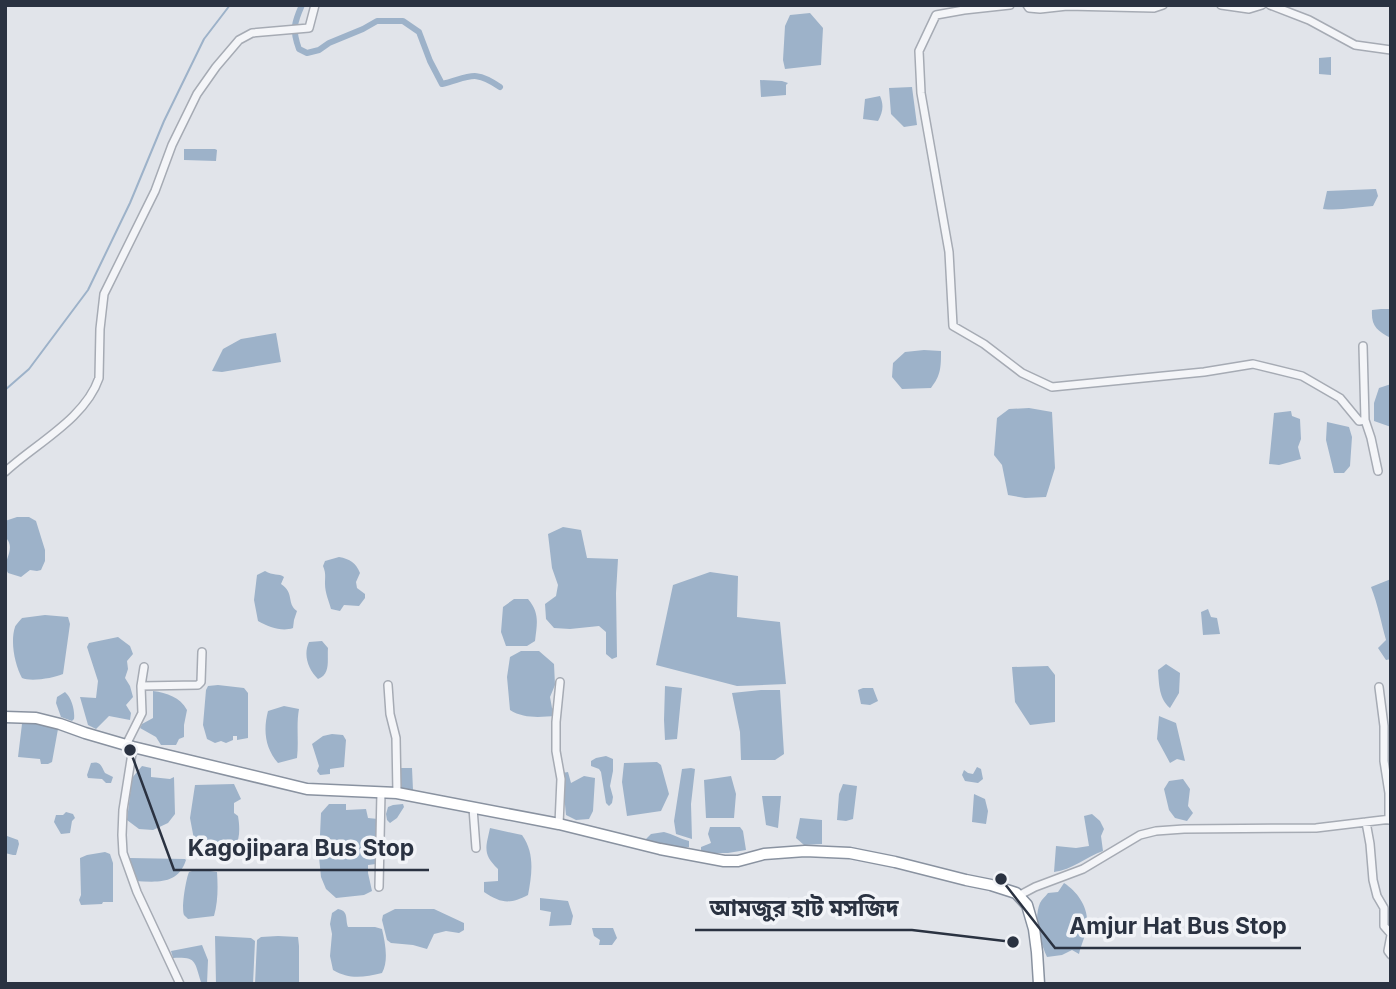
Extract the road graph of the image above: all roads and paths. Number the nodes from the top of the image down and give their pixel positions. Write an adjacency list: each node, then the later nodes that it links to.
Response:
1 (315, 5): 12 (street)
2 (1010, 5): 10 (street)
3 (1027, 5): 4 (street)
4 (1163, 5)
5 (1220, 5): 6 (street)
6 (1262, 5)
7 (1270, 5): 8 (street)
8 (1391, 50)
9 (1363, 346): 10 (street)
10 (1365, 420): 11 (street)
11 (1378, 471)
12 (5, 472)
13 (202, 652): 17 (street)
14 (144, 667): 17 (street)
15 (561, 682): 26 (street)
16 (388, 685): 22 (street)
17 (141, 686): 20 (street)
18 (1379, 687): 24 (street)
19 (5, 717): 20 (highway)
20 (129, 746): 21 (highway); 32 (street)
21 (381, 792): 22 (highway); 28 (street)
22 (397, 793): 23 (highway)
23 (473, 808): 26 (highway); 27 (street)
24 (1390, 820): 25 (street)
25 (1366, 822): 29 (street); 30 (street)
26 (559, 824): 29 (highway)
27 (476, 848)
28 (379, 887)
29 (1018, 896): 33 (highway)
30 (1391, 934): 31 (street)
31 (1391, 955)
32 (180, 984)
33 (1039, 984)

